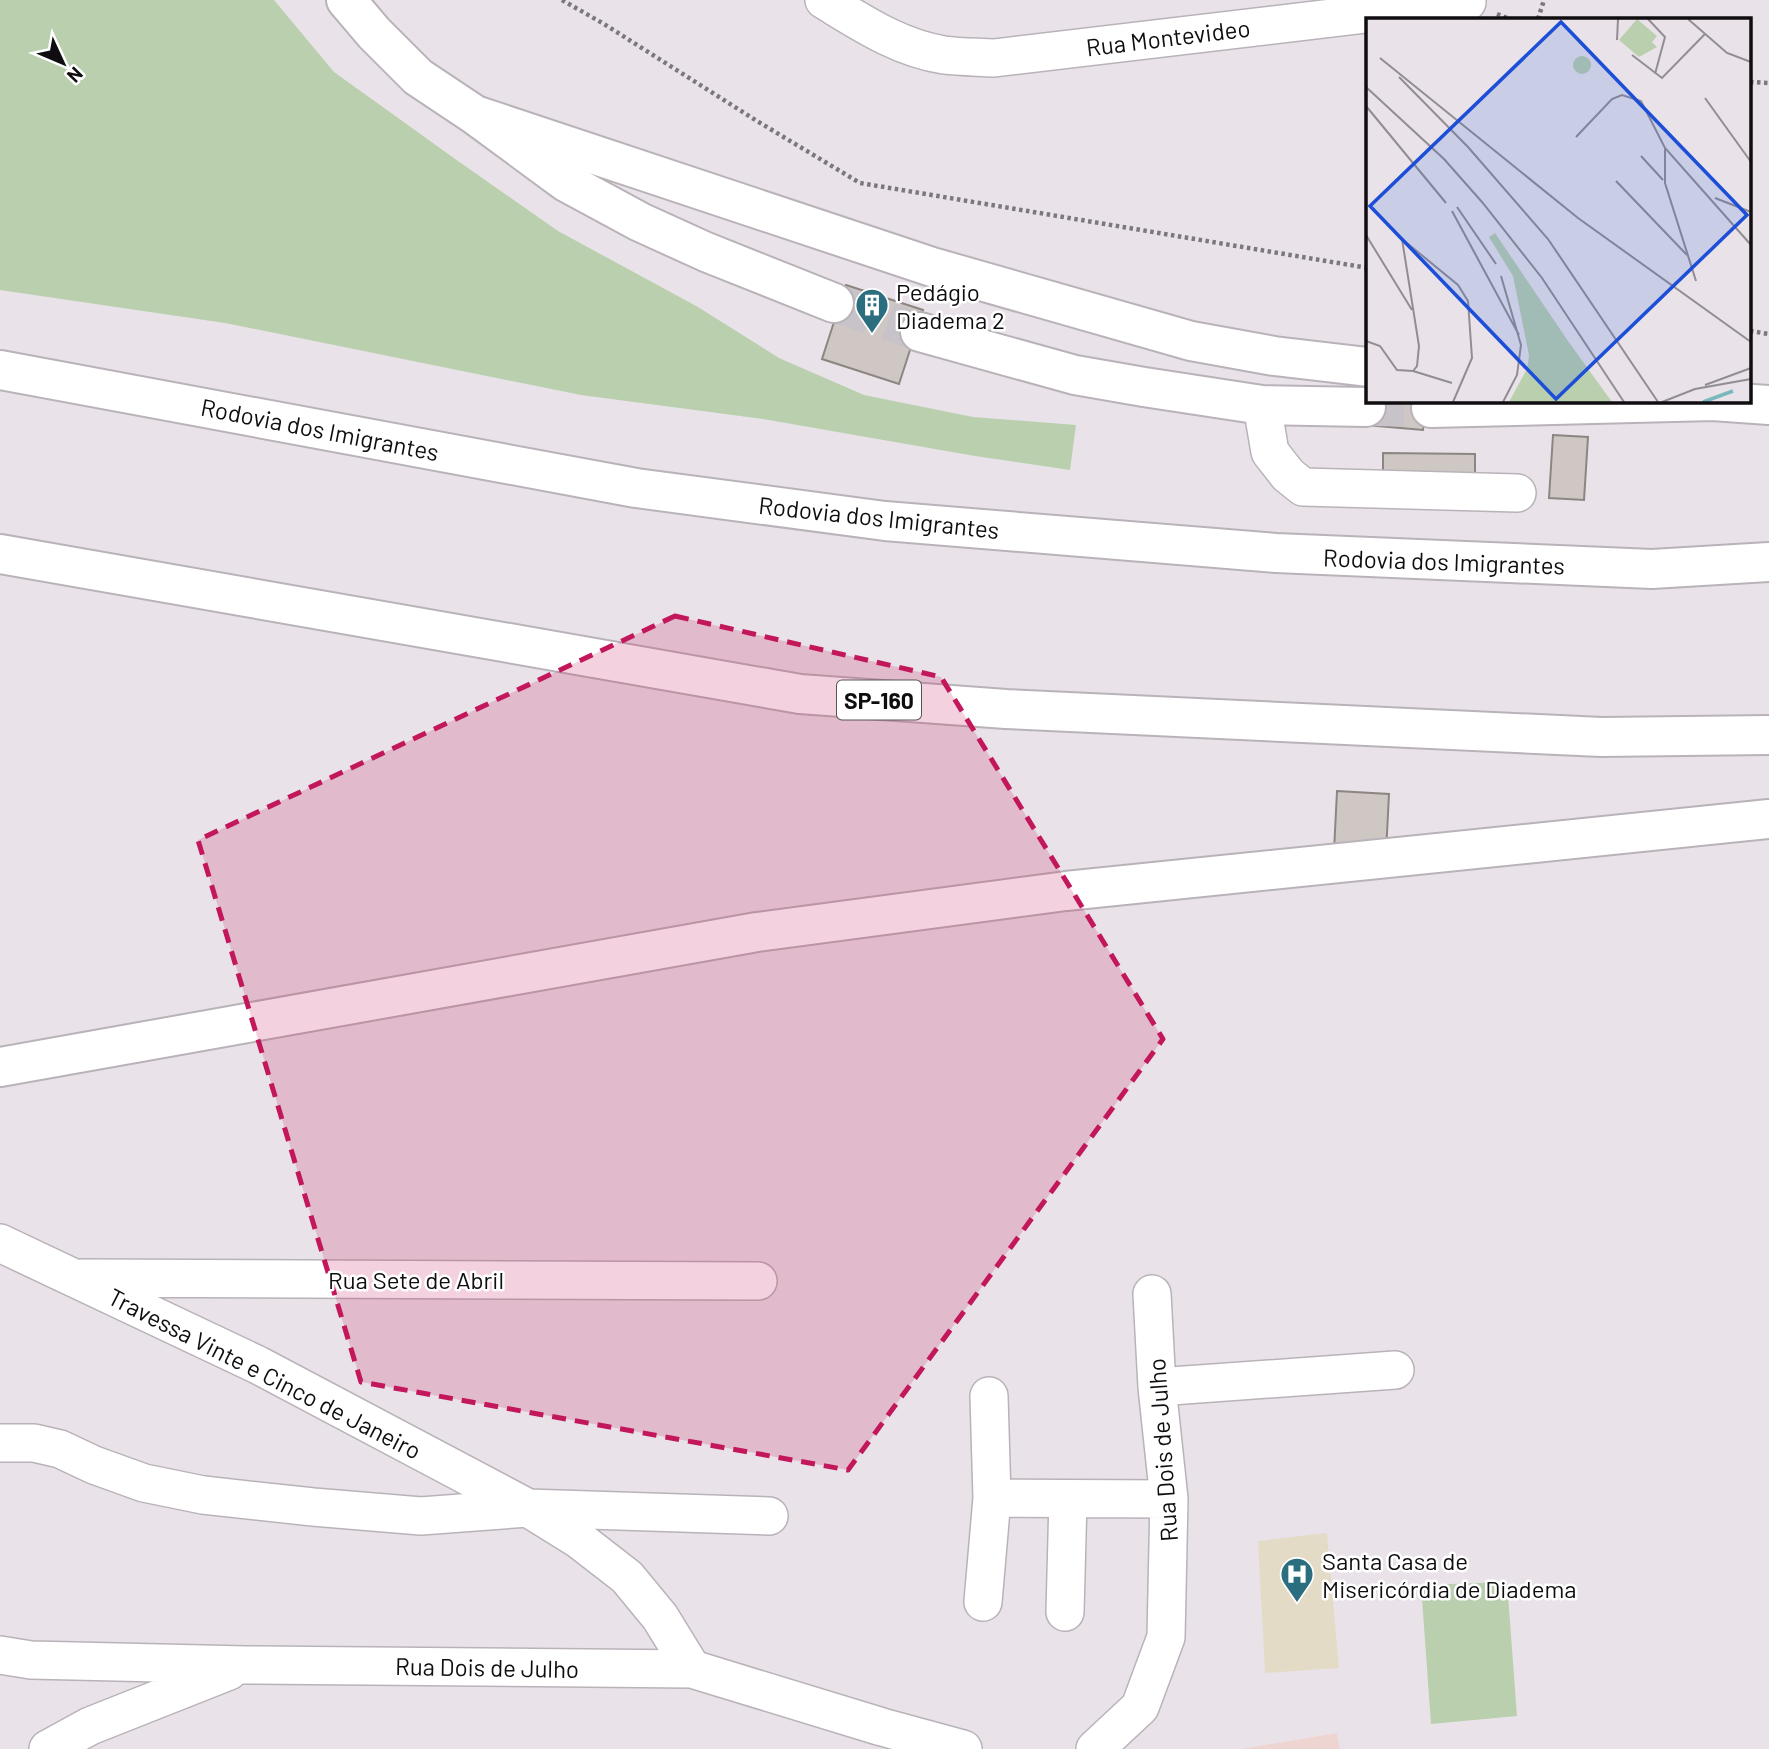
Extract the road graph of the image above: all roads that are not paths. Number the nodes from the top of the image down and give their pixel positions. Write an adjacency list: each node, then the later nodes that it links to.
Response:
1 (346, 0): 4 (highway)
2 (824, 0): 3 (street, Rua Montevideo)
3 (1465, 1)
4 (475, 115): 5 (highway); 7 (highway)
5 (834, 303)
6 (920, 332): 11 (highway)
7 (1366, 367)
8 (8, 371): 17 (highway, Rodovia dos Imigrantes)
9 (1673, 402): 14 (highway)
10 (1727, 402): 12 (highway)
11 (1262, 405): 13 (highway); 15 (street)
12 (1769, 405)
13 (1366, 407)
14 (1431, 408)
15 (1517, 493)
16 (0, 554): 18 (highway, SP-160)
17 (1769, 562)
18 (1769, 735)
19 (1769, 819): 20 (highway)
20 (0, 1067)
21 (0, 1243): 22 (street, Travessa Vinte e Cinco de Janeiro)
22 (74, 1278): 23 (street, Rua Sete de Abril); 32 (street, Travessa Vinte e Cinco de Janeiro)
23 (758, 1281)
24 (1152, 1294): 26 (street, Rua Dois de Julho)
25 (1395, 1370): 26 (street)
26 (1157, 1387): 31 (street, Rua Dois de Julho)
27 (989, 1396): 29 (street)
28 (0, 1443): 32 (street, Travessa Vinte e Cinco de Janeiro)
29 (992, 1498): 30 (street); 34 (street)
30 (1068, 1499): 31 (street); 35 (street)
31 (1169, 1499): 41 (street, Rua Dois de Julho)
32 (528, 1508): 33 (street, Travessa Vinte e Cinco de Janeiro); 38 (street, Travessa Vinte e Cinco de Janeiro)
33 (769, 1516)
34 (983, 1602)
35 (1065, 1612)
36 (0, 1656): 37 (street, Rua Dois de Julho)
37 (246, 1665): 38 (street, Rua Dois de Julho); 39 (street)
38 (692, 1669): 40 (street, Rua Dois de Julho)
39 (47, 1749)
40 (963, 1749)
41 (1095, 1749)

